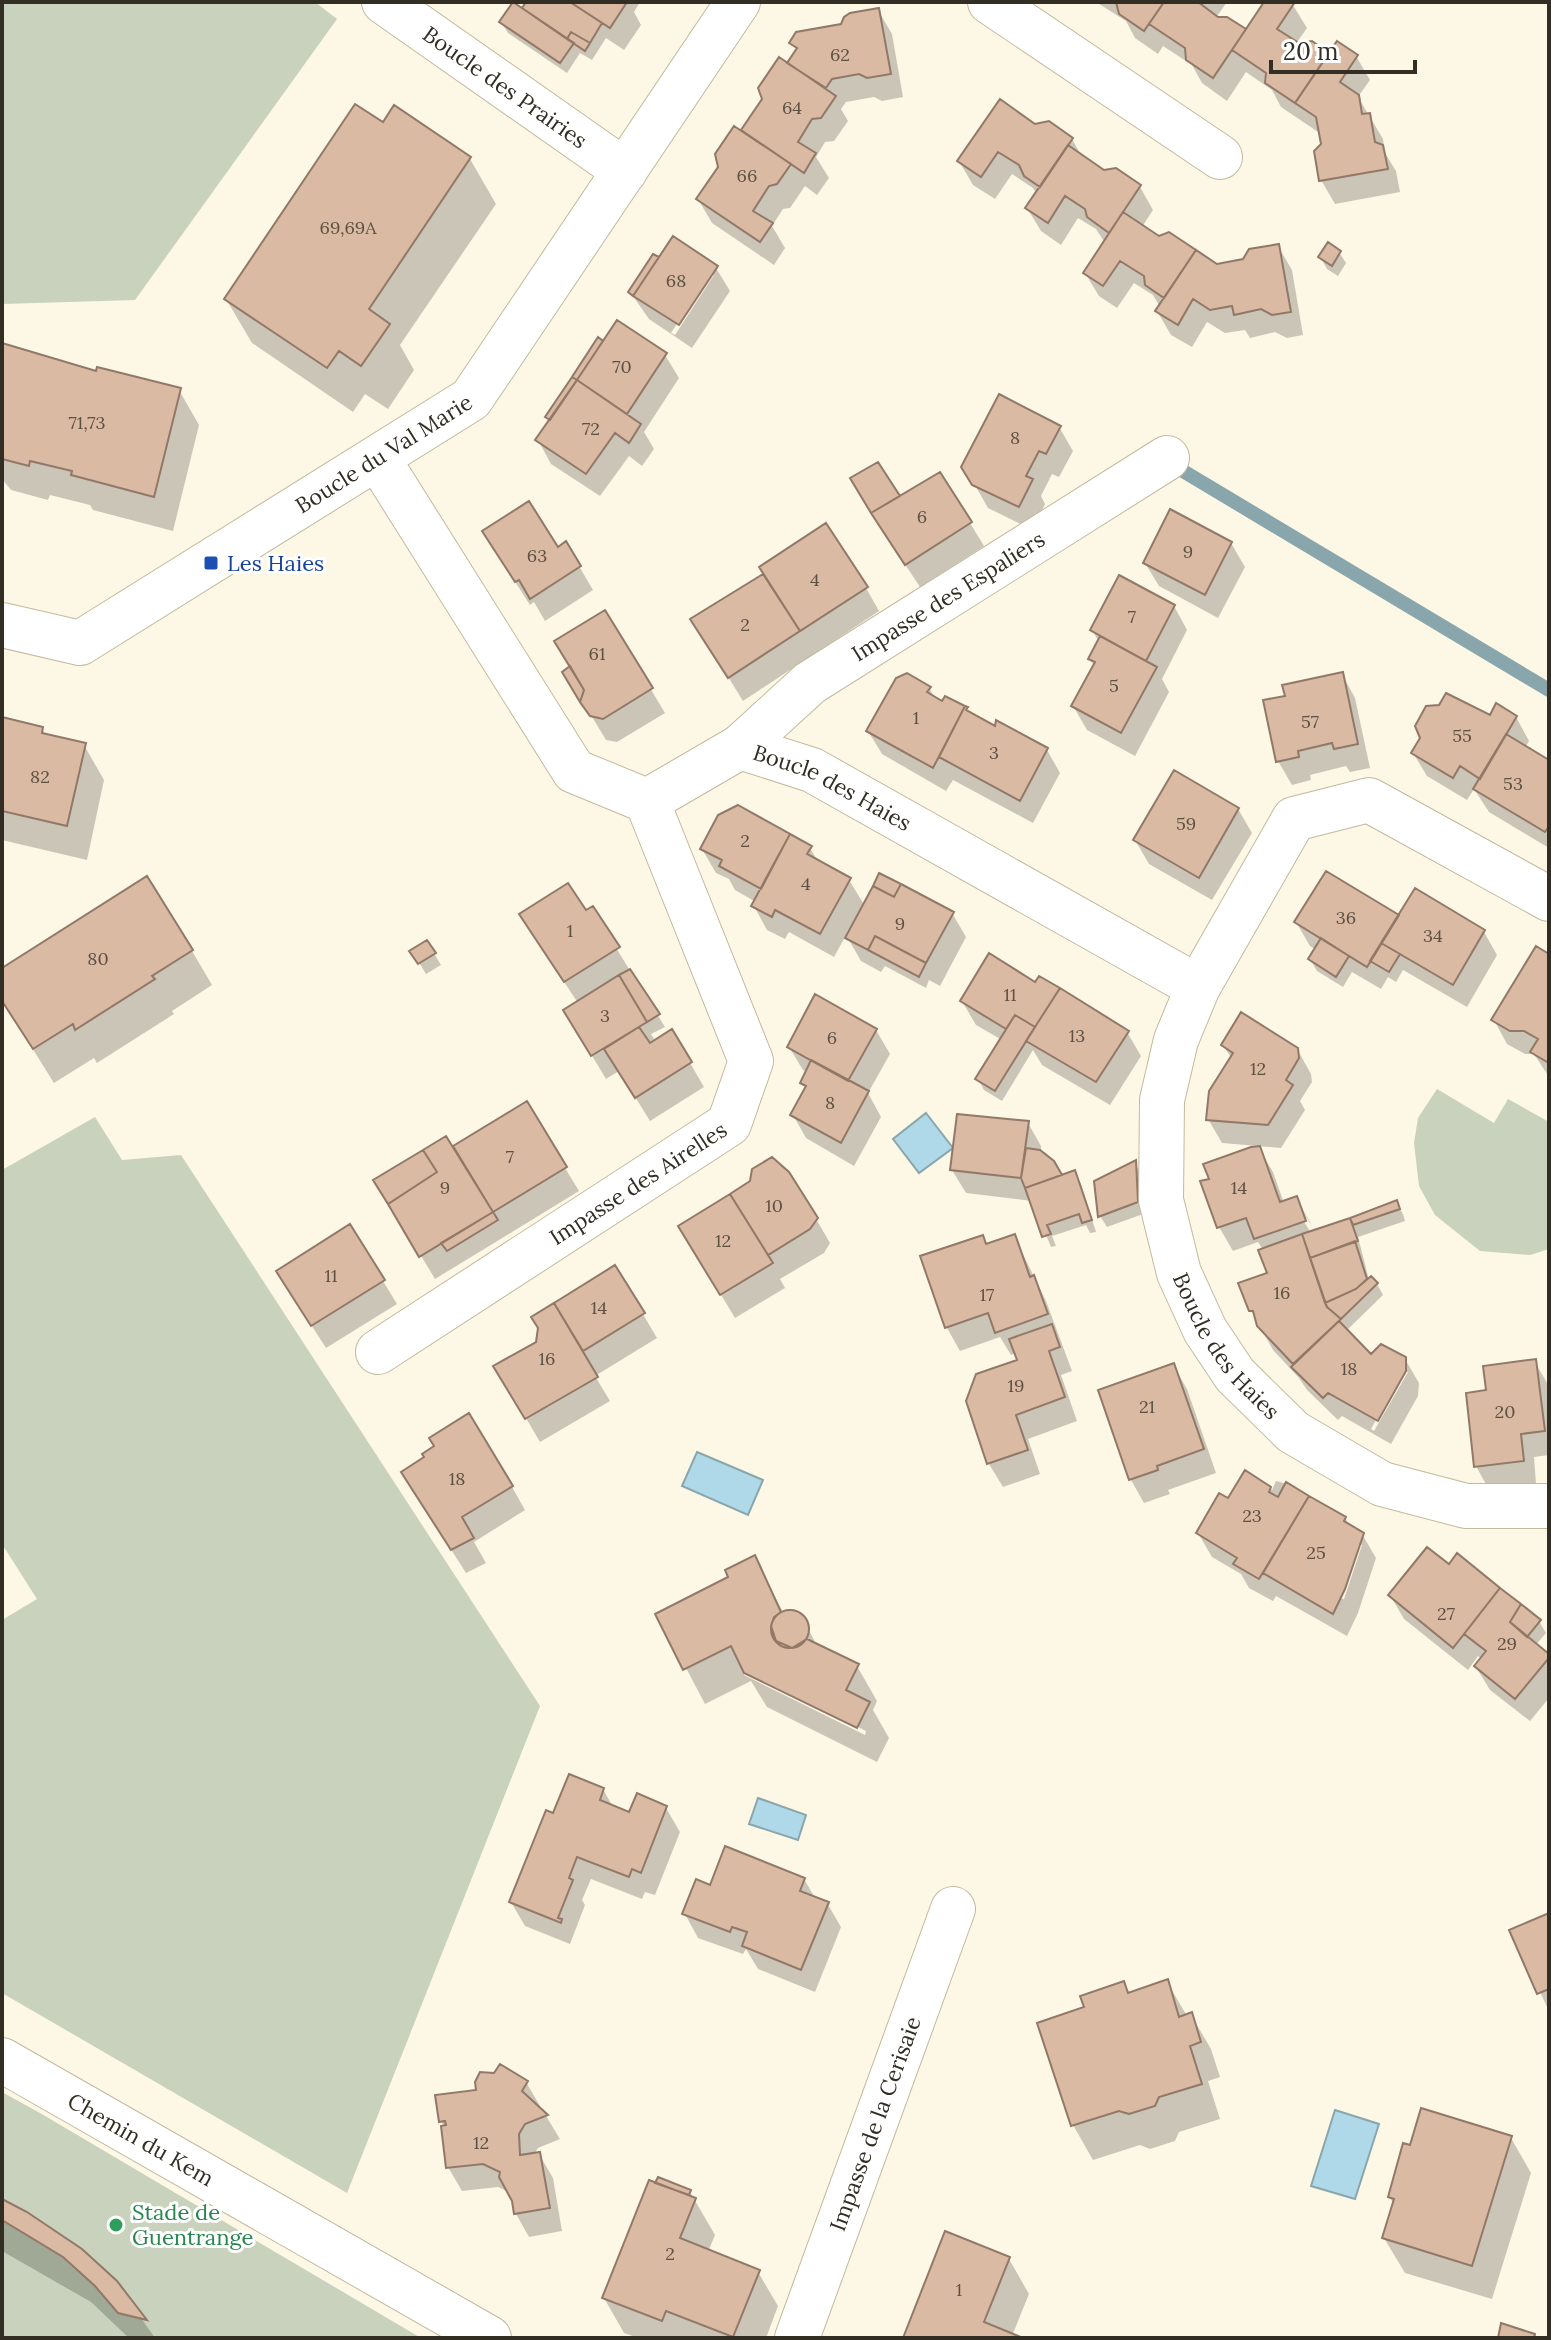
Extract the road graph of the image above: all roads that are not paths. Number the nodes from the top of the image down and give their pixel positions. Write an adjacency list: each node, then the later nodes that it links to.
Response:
1 (384, 2): 5 (street, Boucle des Prairies)
2 (738, 2): 5 (street, Boucle du Val Marie)
3 (990, 2): 4 (street)
4 (1220, 157)
5 (625, 171): 7 (street, Boucle du Val Marie)
6 (1167, 458): 9 (street, Impasse des Espaliers)
7 (378, 459): 8 (street, Boucle du Val Marie); 10 (street)
8 (2, 625)
9 (740, 747): 10 (street, Boucle des Haies); 12 (street, Boucle des Haies)
10 (647, 801): 13 (street, Impasse des Airelles)
11 (1549, 899): 12 (street, Boucle des Haies)
12 (1198, 987): 14 (street, Boucle des Haies)
13 (378, 1352)
14 (1549, 1506)
15 (953, 1909): 18 (street, Impasse de la Cerisaie)
16 (2, 2060): 17 (street, Chemin du Kem)
17 (489, 2338)
18 (797, 2338)

